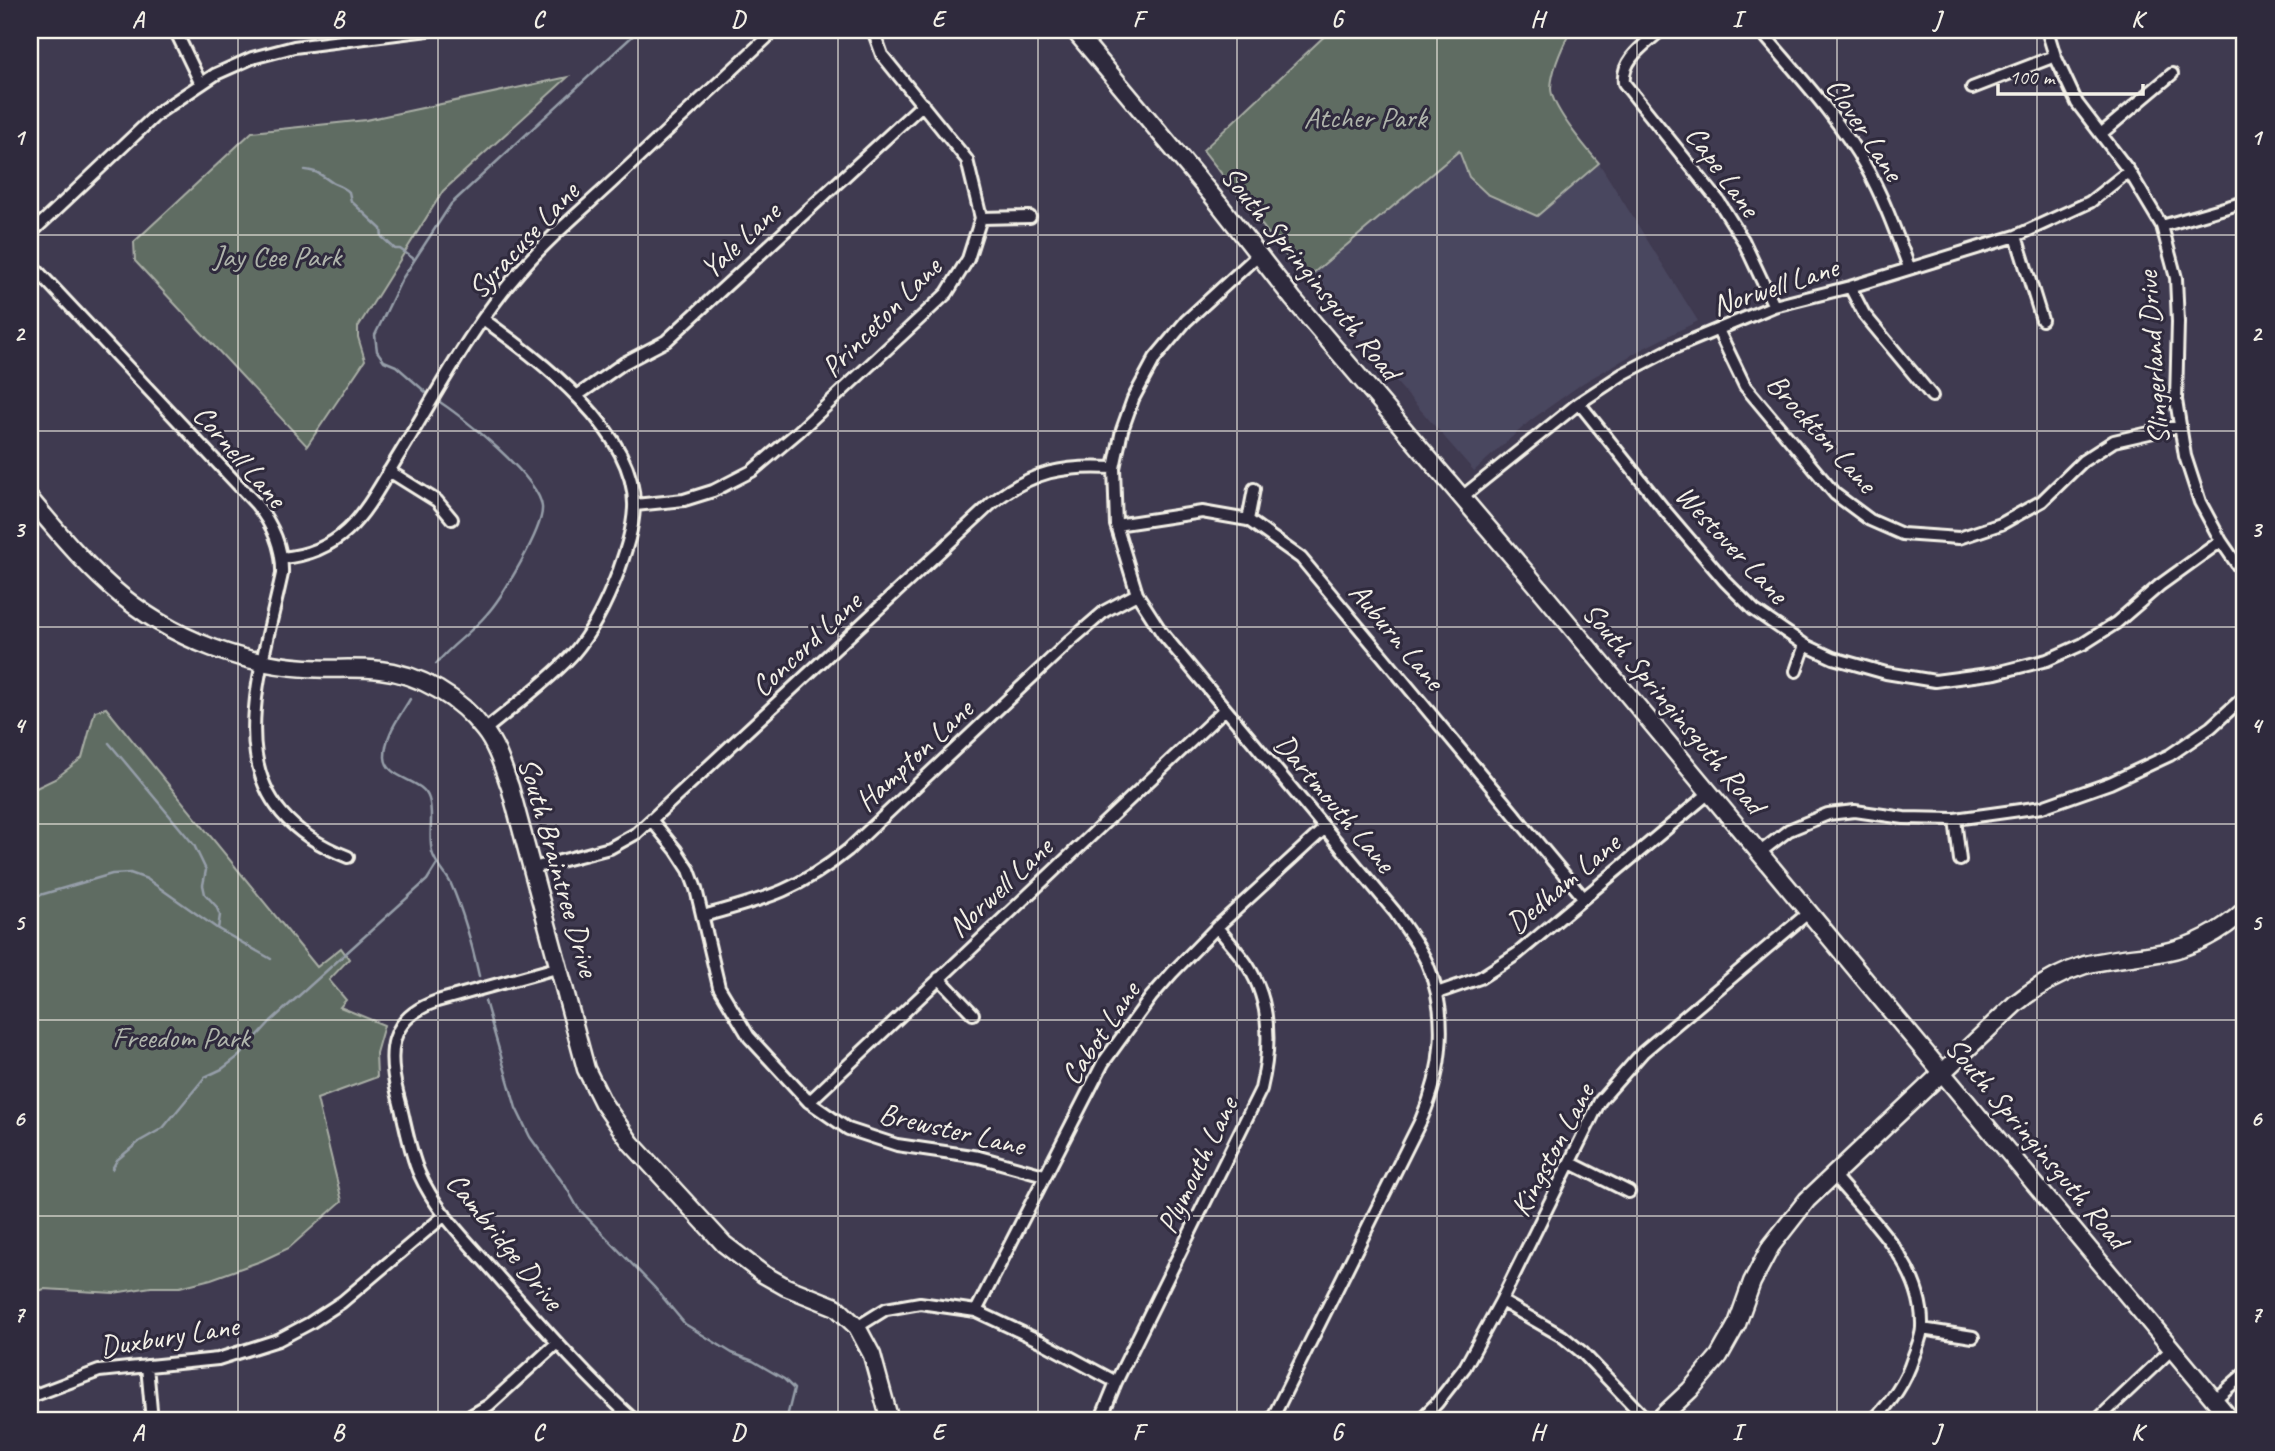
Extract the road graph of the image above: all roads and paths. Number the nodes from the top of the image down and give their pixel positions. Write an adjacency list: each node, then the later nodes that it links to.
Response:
1 (175, 30): 11 (street)
2 (429, 30): 11 (street)
3 (775, 30): 27 (street, Syracuse Lane)
4 (873, 30): 13 (street)
5 (1074, 30): 22 (street, South Springinsguth Road)
6 (1661, 30): 26 (street, Cape Lane)
7 (1760, 30): 24 (street, Clover Lane)
8 (2047, 30): 9 (street, Slingerland Drive)
9 (2055, 56): 12 (street); 14 (street, Slingerland Drive)
10 (2172, 74): 14 (street)
11 (200, 82): 20 (street)
12 (1972, 88)
13 (923, 104): 18 (street); 30 (street, Yale Lane)
14 (2102, 134): 15 (street, Slingerland Drive)
15 (2129, 171): 19 (street, Slingerland Drive); 21 (street, Norwell Lane)
16 (2245, 202): 19 (street)
17 (1030, 217): 18 (street)
18 (981, 218): 39 (street, Princeton Lane)
19 (2162, 226): 33 (street, Slingerland Drive)
20 (30, 234)
21 (2016, 236): 24 (street, Norwell Lane); 28 (street)
22 (1258, 255): 34 (street, Dartmouth Lane); 37 (street, South Springinsguth Road)
23 (30, 263): 44 (street, Cornell Lane)
24 (1909, 267): 25 (street, Norwell Lane)
25 (1850, 286): 26 (street, Norwell Lane); 31 (street)
26 (1774, 306): 29 (street, Norwell Lane)
27 (483, 320): 30 (street); 35 (street, Syracuse Lane)
28 (2042, 320)
29 (1718, 330): 32 (street, Norwell Lane); 33 (street, Brockton Lane)
30 (578, 395): 39 (street)
31 (1932, 396)
32 (1579, 403): 37 (street, Norwell Lane); 47 (street, Westover Lane)
33 (2180, 426): 43 (street, Slingerland Drive)
34 (1114, 468): 42 (street, Dartmouth Lane); 55 (street, Concord Lane)
35 (390, 471): 40 (street); 44 (street, Syracuse Lane)
36 (1254, 489): 41 (street)
37 (1462, 497): 53 (street, South Springinsguth Road)
38 (30, 499): 48 (street, South Braintree Drive)
39 (635, 505): 52 (street)
40 (452, 519)
41 (1248, 520): 42 (street, Auburn Lane); 61 (street, Auburn Lane)
42 (1116, 525): 46 (street, Dartmouth Lane)
43 (2221, 541): 45 (street, Slingerland Drive); 47 (street, Westover Lane)
44 (282, 558): 48 (street, Cornell Lane)
45 (2245, 576)
46 (1138, 594): 51 (street, Dartmouth Lane); 64 (street, Hampton Lane)
47 (1805, 645): 49 (street)
48 (263, 662): 52 (street, South Braintree Drive); 58 (street, Cornell Lane)
49 (1796, 671)
50 (2245, 696): 54 (street)
51 (1226, 709): 56 (street, Dartmouth Lane); 67 (street, Norwell Lane)
52 (485, 730): 60 (street, South Braintree Drive)
53 (1709, 793): 57 (street, South Springinsguth Road); 61 (street, Dedham Lane)
54 (1955, 819): 57 (street); 59 (street)
55 (652, 821): 60 (street, Concord Lane); 64 (street, Brewster Lane)
56 (1325, 828): 65 (street, Cabot Lane); 68 (street, Dartmouth Lane)
57 (1759, 853): 63 (street, South Springinsguth Road)
58 (348, 857)
59 (1960, 860)
60 (533, 868): 66 (street, South Braintree Drive)
61 (1583, 897): 68 (street, Dedham Lane)
62 (2245, 910): 70 (street)
63 (1808, 912): 70 (street, South Springinsguth Road); 72 (street, Kingston Lane)
64 (703, 916): 71 (street, Brewster Lane)
65 (1217, 927): 73 (street, Cabot Lane); 86 (street, Plymouth Lane)
66 (559, 967): 76 (street, Cambridge Drive); 79 (street, South Braintree Drive)
67 (939, 978): 69 (street); 71 (street, Norwell Lane)
68 (1437, 993): 94 (street, Dartmouth Lane)
69 (972, 1014)
70 (1941, 1072): 74 (street); 83 (street, South Springinsguth Road)
71 (809, 1102): 73 (street, Brewster Lane)
72 (1571, 1163): 75 (street); 77 (street, Kingston Lane)
73 (1044, 1175): 78 (street, Cabot Lane)
74 (1834, 1176): 80 (street); 97 (street)
75 (1629, 1192)
76 (445, 1215): 82 (street, Cambridge Drive); 84 (street, Duxbury Lane)
77 (1501, 1301): 95 (street, Kingston Lane); 96 (street)
78 (976, 1311): 79 (street); 86 (street)
79 (857, 1327): 92 (street, South Braintree Drive)
80 (1923, 1329): 81 (street); 98 (street)
81 (1973, 1337)
82 (557, 1343): 90 (street); 91 (street, Cambridge Drive)
83 (2172, 1349): 88 (street, South Springinsguth Road); 99 (street)
84 (147, 1366): 87 (street, Duxbury Lane); 89 (street)
85 (2245, 1373): 88 (street)
86 (1116, 1382): 93 (street, Plymouth Lane)
87 (30, 1397)
88 (2214, 1400): 100 (street, South Springinsguth Road)
89 (152, 1421)
90 (462, 1421)
91 (635, 1421)
92 (890, 1421)
93 (1100, 1421)
94 (1271, 1421)
95 (1419, 1421)
96 (1648, 1421)
97 (1657, 1421)
98 (1872, 1421)
99 (2096, 1421)
100 (2232, 1421)

